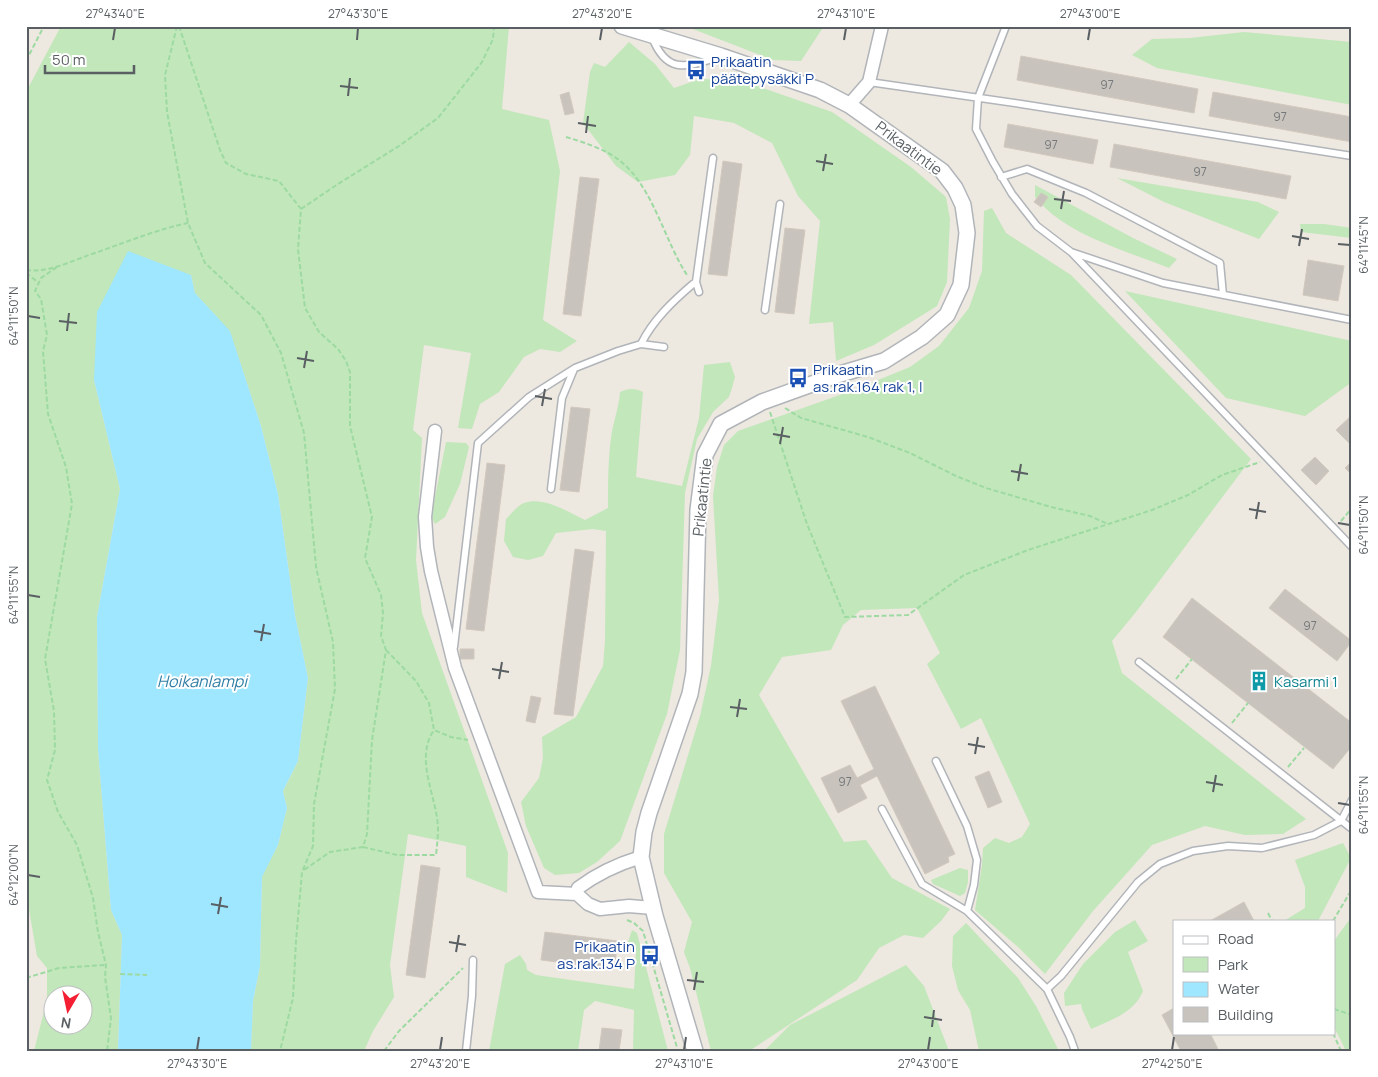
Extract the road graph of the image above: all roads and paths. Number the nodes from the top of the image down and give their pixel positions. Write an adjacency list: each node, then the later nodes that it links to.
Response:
1 (44, 26): 9 (path)
2 (178, 26): 18 (path); 19 (path)
3 (494, 26): 18 (path)
4 (622, 26): 7 (street, Prikaatintie)
5 (882, 26): 10 (street)
6 (1006, 26): 11 (lane)
7 (651, 35): 8 (street, Prikaatintie); 8 (lane)
8 (721, 56): 12 (street, Prikaatintie)
9 (26, 61)
10 (868, 82): 11 (lane); 12 (street)
11 (978, 98): 14 (lane); 16 (lane)
12 (849, 104): 32 (street, Prikaatintie)
13 (566, 137): 24 (path)
14 (1352, 156)
15 (713, 158): 25 (lane)
16 (1001, 177): 20 (lane); 26 (lane)
17 (780, 204): 27 (lane)
18 (301, 209): 40 (path)
19 (188, 223): 21 (path); 58 (path)
20 (1071, 252): 26 (lane); 34 (lane)
21 (57, 267): 22 (path); 23 (path)
22 (26, 271): 23 (path)
23 (39, 283): 68 (path)
24 (693, 284): 29 (lane)
25 (699, 292)
26 (1223, 295): 28 (lane)
27 (765, 310)
28 (1352, 320)
29 (641, 344): 30 (lane); 31 (lane)
30 (664, 347)
31 (575, 368): 35 (lane); 41 (lane)
32 (766, 400): 37 (path); 37 (path); 57 (street, Prikaatintie)
33 (435, 431): 41 (street)
34 (1269, 460): 37 (path); 38 (lane)
35 (551, 489)
36 (1352, 508): 38 (path)
37 (1109, 524)
38 (1334, 529): 39 (lane)
39 (1352, 547)
40 (386, 650): 46 (path); 56 (path)
41 (452, 656): 48 (street)
42 (1192, 659): 44 (path)
43 (1139, 662): 44 (lane)
44 (1170, 686): 47 (lane)
45 (1248, 703): 47 (path)
46 (434, 730): 48 (path); 56 (path)
47 (1226, 730): 51 (lane)
48 (483, 742): 60 (street)
49 (1304, 748): 51 (path)
50 (936, 761): 62 (lane)
51 (1282, 775): 54 (lane)
52 (1352, 800): 54 (lane)
53 (882, 809): 62 (lane)
54 (1341, 821): 55 (lane); 72 (lane)
55 (1352, 829)
56 (363, 847): 58 (path)
57 (641, 857): 60 (street); 61 (street, Prikaatintie)
58 (302, 872): 77 (path)
59 (1352, 889): 66 (path)
60 (578, 894): 61 (street)
61 (653, 908): 81 (street, Prikaatintie)
62 (967, 911): 72 (lane)
63 (1268, 914): 65 (path)
64 (626, 919): 80 (path)
65 (1271, 920)
66 (1335, 920)
67 (473, 960): 78 (path); 79 (lane)
68 (106, 965): 71 (path); 76 (path)
69 (120, 974): 70 (path)
70 (147, 975)
71 (26, 978)
72 (1047, 989): 82 (lane)
73 (1336, 1010): 74 (path)
74 (1352, 1015)
75 (1333, 1034): 83 (path)
76 (107, 1051)
77 (280, 1051)
78 (384, 1051)
79 (466, 1051)
80 (678, 1051)
81 (695, 1051)
82 (1075, 1051)
83 (1341, 1051)

